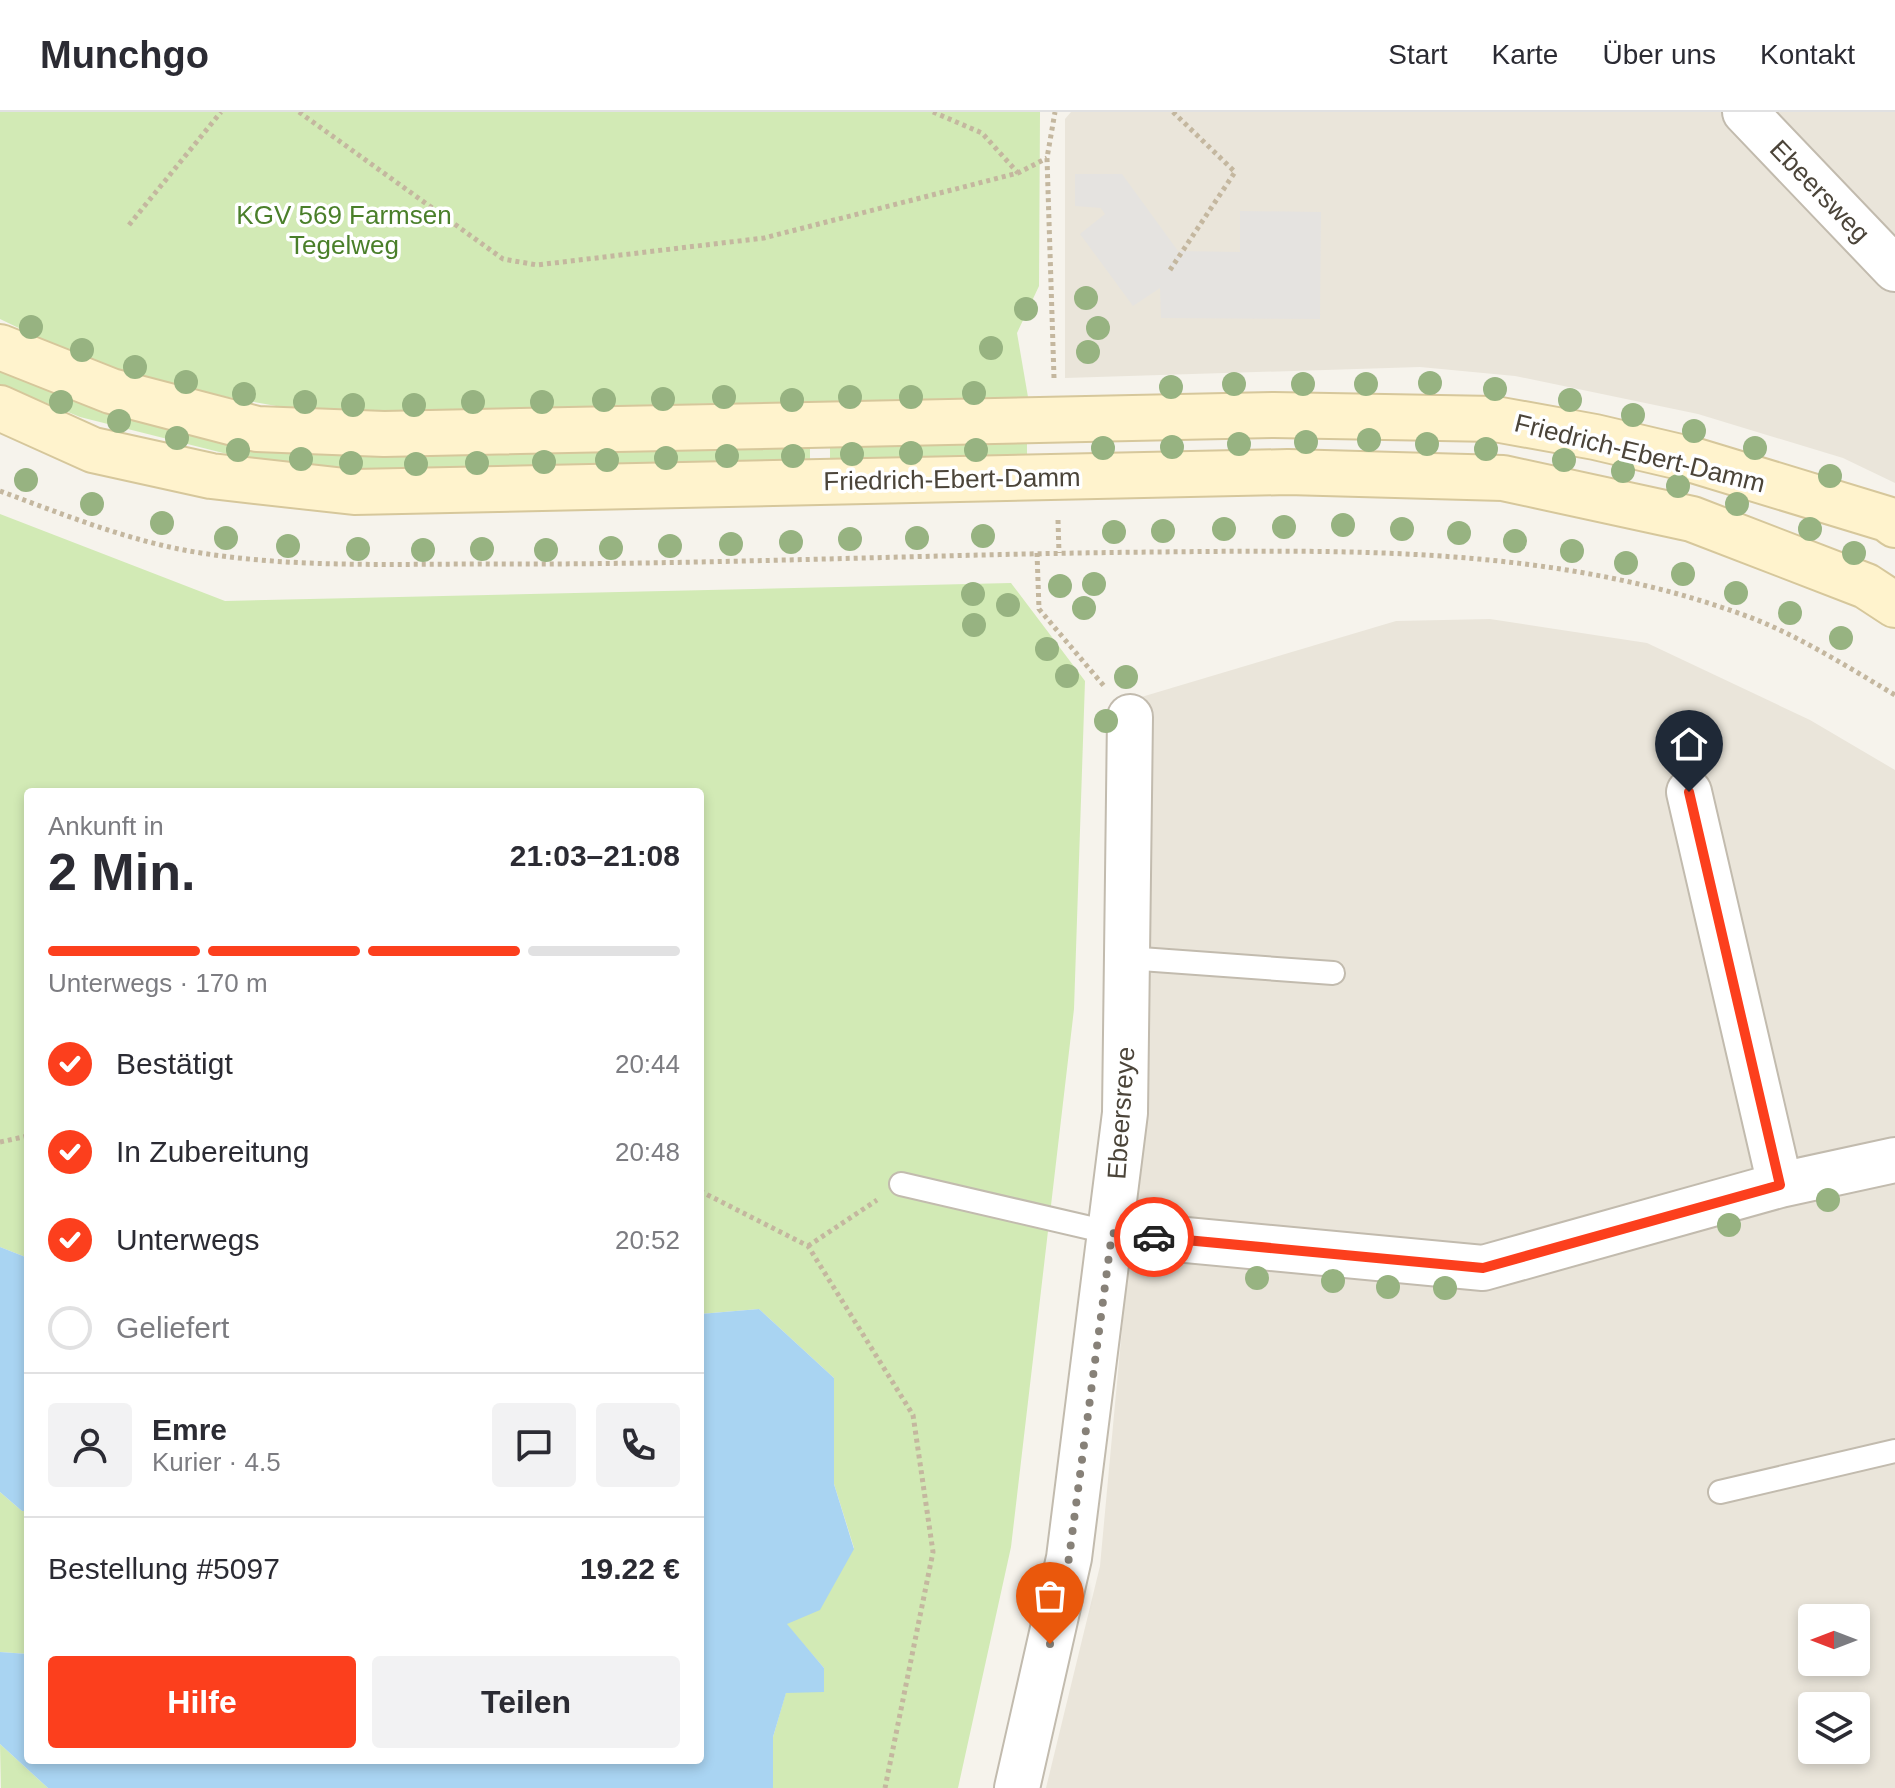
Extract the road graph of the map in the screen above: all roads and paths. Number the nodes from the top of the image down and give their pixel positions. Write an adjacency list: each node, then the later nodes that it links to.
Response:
1 (221, 112): 9 (path)
2 (299, 112): 8 (path)
3 (933, 112): 8 (path)
4 (1055, 112): 7 (path)
5 (1173, 112): 11 (path)
6 (1745, 112): 10 (street, Ebeersweg)
7 (1047, 158): 8 (path); 13 (path)
8 (1018, 173)
9 (129, 225)
10 (1895, 269)
11 (1170, 270)
12 (0, 347): 17 (main road, Friedrich-Ebert-Damm)
13 (1054, 386)
14 (0, 408): 20 (main road, Friedrich-Ebert-Damm)
15 (0, 491): 18 (path)
16 (1057, 511): 19 (path)
17 (1895, 525)
18 (1037, 553): 19 (path); 22 (path)
19 (1059, 553): 21 (path)
20 (1895, 605)
21 (1895, 695)
22 (1130, 717): 24 (street, Ebeersreye)
23 (1689, 792): 30 (street)
24 (1127, 958): 25 (lane); 32 (street, Ebeersreye)
25 (1333, 973)
26 (24, 1137): 27 (path)
27 (0, 1142)
28 (1895, 1160): 30 (street)
29 (901, 1184): 32 (lane); 33 (path)
30 (1780, 1185): 32 (street)
31 (704, 1193): 33 (path)
32 (1112, 1233): 37 (street, Ebeersreye)
33 (808, 1246): 36 (path)
34 (1895, 1451): 35 (lane)
35 (1720, 1492)
36 (885, 1788)
37 (1017, 1788)

